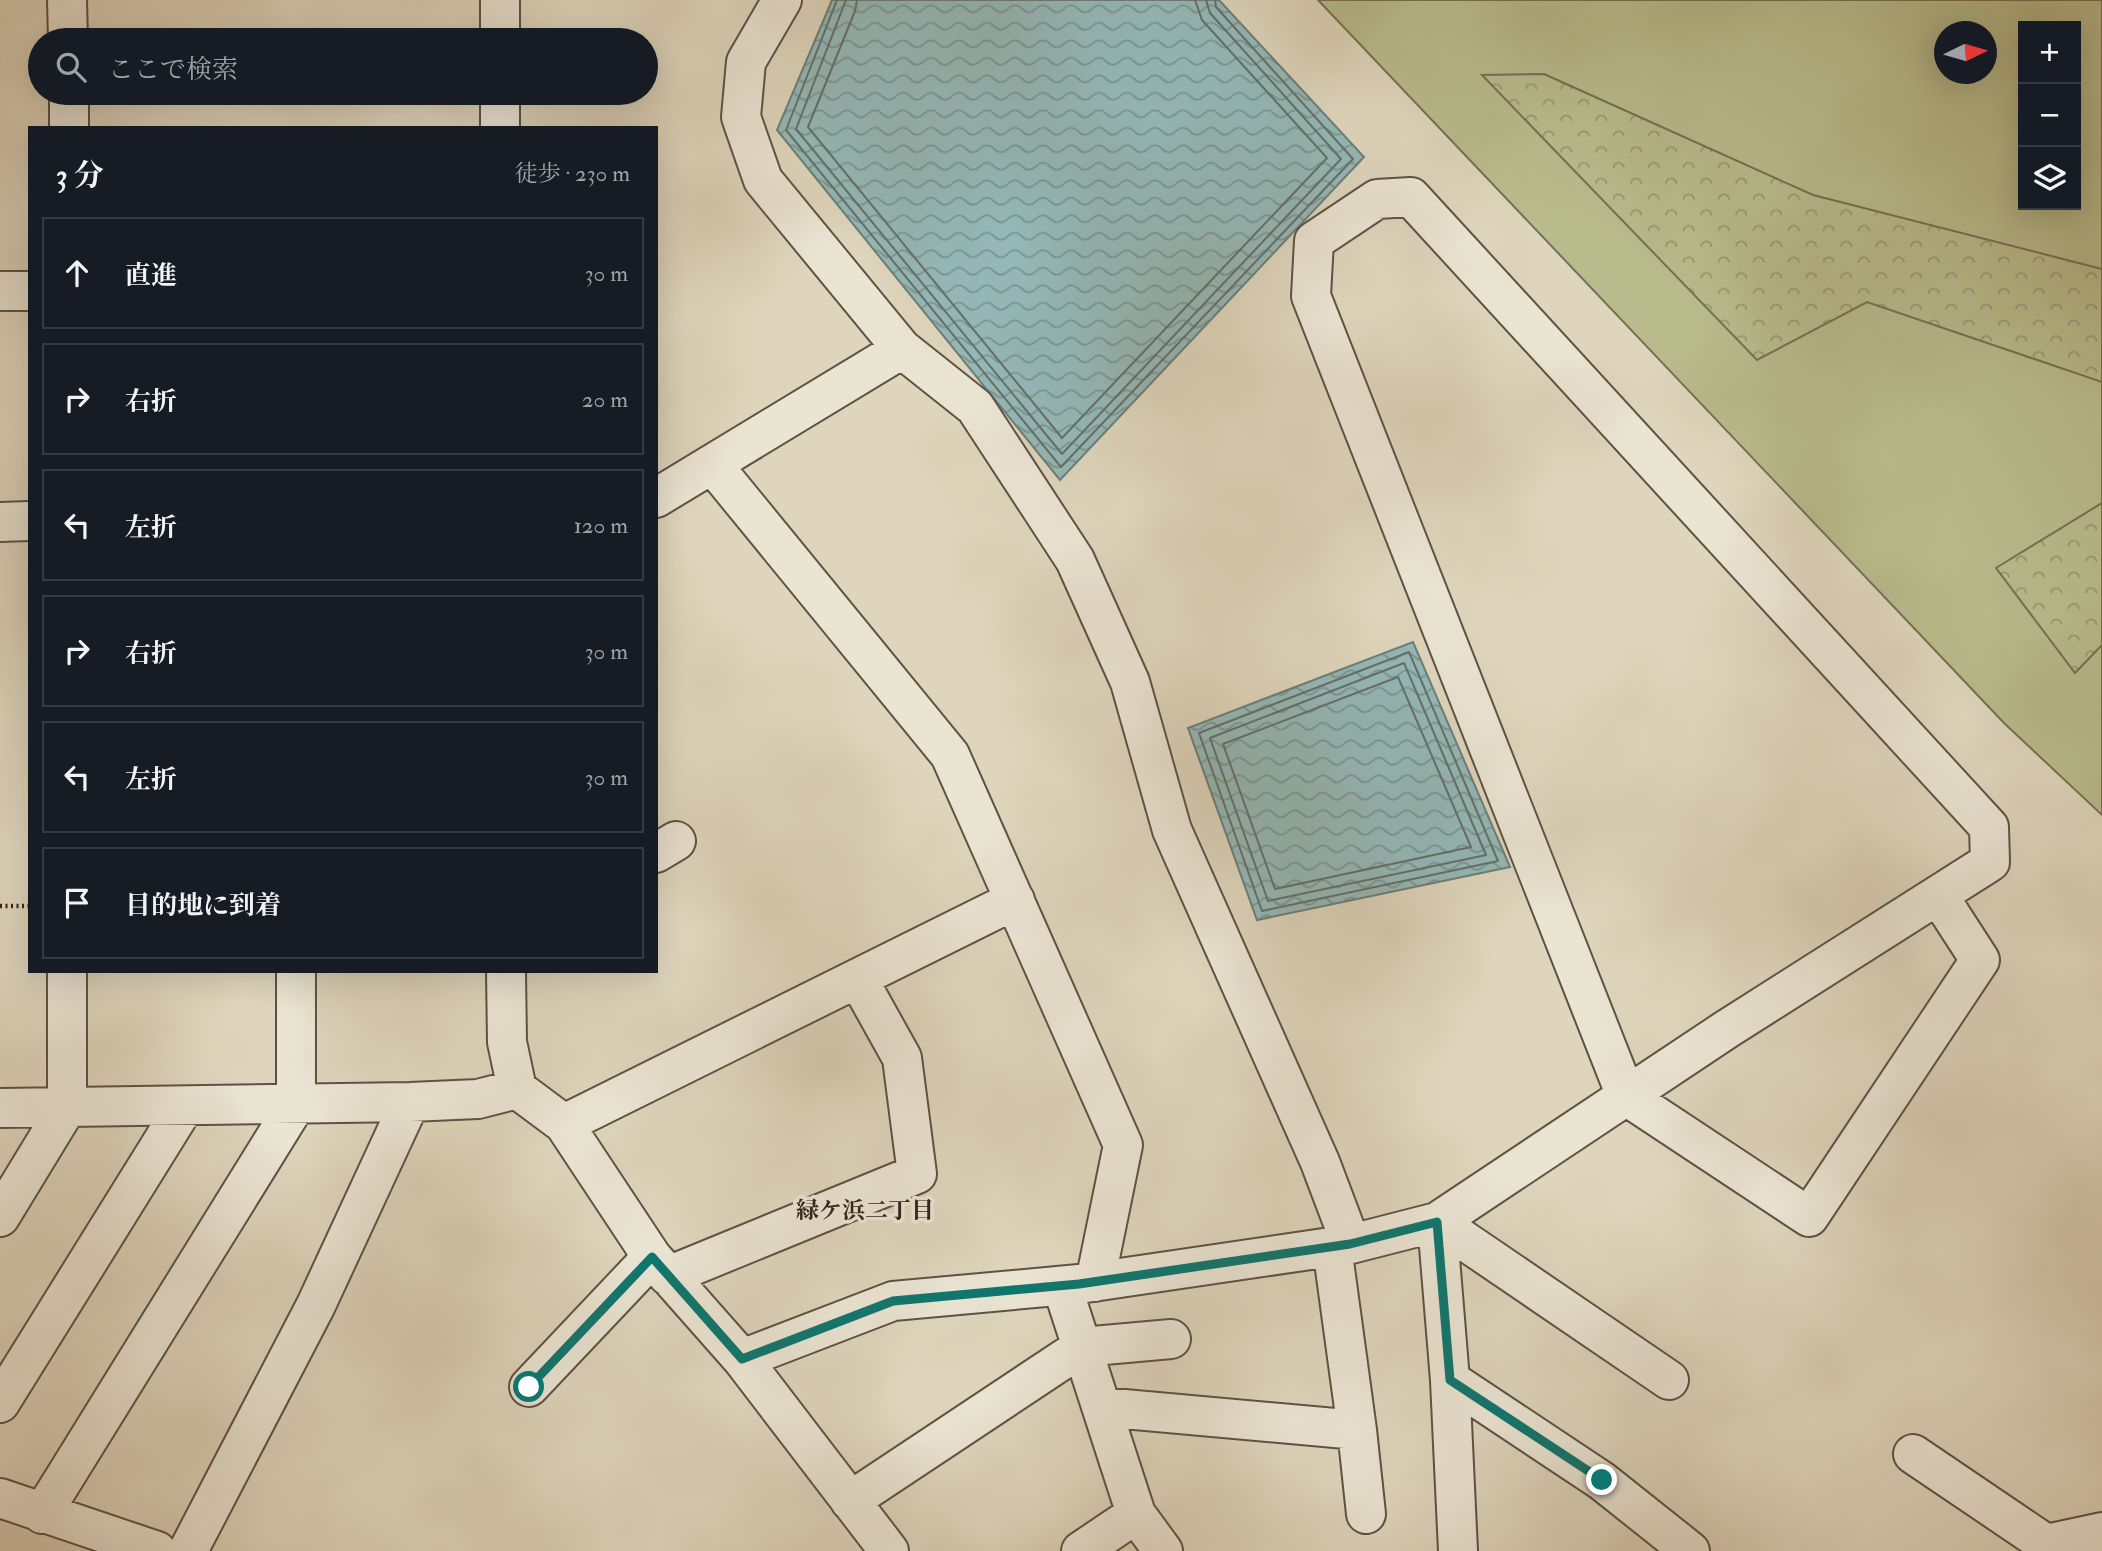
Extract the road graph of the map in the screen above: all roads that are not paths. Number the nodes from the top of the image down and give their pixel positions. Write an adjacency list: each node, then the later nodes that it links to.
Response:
1 (67, 0): 4 (street)
2 (500, 0): 5 (street)
3 (782, 0): 12 (street)
4 (68, 28)
5 (500, 28)
6 (69, 105): 8 (street)
7 (500, 105): 9 (street)
8 (69, 126)
9 (500, 126)
10 (0, 291): 11 (street)
11 (28, 291)
12 (902, 349): 13 (street); 33 (street)
13 (712, 464): 14 (street); 18 (street)
14 (658, 497)
15 (28, 521): 16 (street)
16 (0, 522)
17 (1938, 895): 24 (street); 24 (street); 24 (street)
18 (1015, 900): 22 (street); 35 (street)
19 (67, 973): 27 (street)
20 (296, 973): 26 (street)
21 (506, 973): 23 (street)
22 (858, 979): 30 (street); 34 (street)
23 (517, 1089): 25 (street); 30 (street)
24 (1626, 1096): 32 (street)
25 (410, 1102): 26 (street); 53 (street)
26 (296, 1104): 28 (street); 48 (street)
27 (67, 1107): 28 (street); 29 (street); 31 (street)
28 (184, 1107): 42 (street)
29 (0, 1108)
30 (564, 1124): 34 (street)
31 (0, 1217)
32 (1437, 1222): 33 (street); 39 (street); 40 (street)
33 (1341, 1246): 35 (street); 44 (street)
34 (660, 1267): 38 (street); 41 (street)
35 (1078, 1284): 37 (street); 38 (street)
36 (1171, 1339): 37 (street)
37 (1082, 1347): 43 (street); 47 (street)
38 (742, 1359): 47 (street)
39 (1450, 1380): 57 (street); 58 (street)
40 (1670, 1380)
41 (529, 1387)
42 (0, 1403)
43 (1102, 1407): 44 (street); 49 (street)
44 (1357, 1430): 50 (street)
45 (1913, 1454): 51 (street)
46 (0, 1498): 48 (street)
47 (850, 1501): 54 (street)
48 (42, 1514): 52 (street)
49 (1136, 1514): 55 (street); 56 (street)
50 (1366, 1514)
51 (2102, 1532)
52 (157, 1551)
53 (188, 1551)
54 (888, 1551)
55 (1081, 1551)
56 (1163, 1551)
57 (1458, 1551)
58 (1690, 1551)

